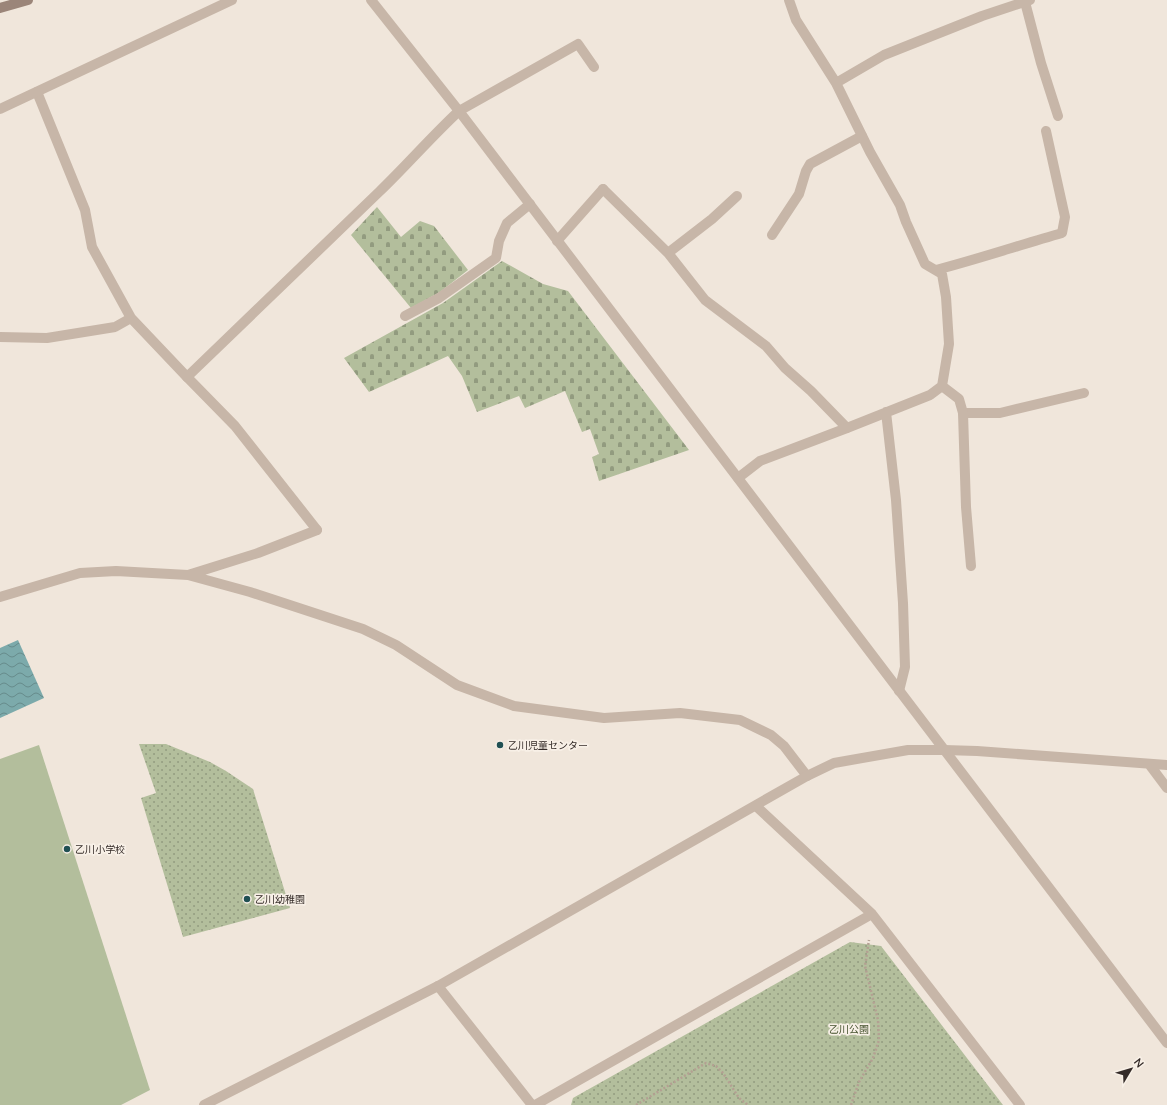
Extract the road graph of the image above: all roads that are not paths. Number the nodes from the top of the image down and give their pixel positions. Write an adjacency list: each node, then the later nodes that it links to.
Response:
1 (28, 0): 6 (main road)
2 (232, 0): 9 (street)
3 (371, 0): 11 (street)
4 (789, 0): 8 (street)
5 (1027, 1): 8 (street); 12 (street)
6 (0, 8)
7 (594, 68): 11 (street)
8 (836, 83): 14 (street)
9 (37, 92): 10 (street); 22 (street)
10 (0, 110)
11 (459, 111): 16 (street); 24 (street)
12 (1058, 116)
13 (1046, 131): 20 (street)
14 (862, 136): 17 (street); 20 (street)
15 (737, 196): 19 (street)
16 (530, 204): 18 (street); 21 (street)
17 (772, 235)
18 (557, 241): 19 (street); 30 (street)
19 (668, 253): 29 (street)
20 (936, 270): 25 (street)
21 (405, 316)
22 (131, 318): 23 (street); 24 (street)
23 (0, 337)
24 (187, 377): 32 (street)
25 (942, 386): 27 (street); 28 (street)
26 (1084, 393): 28 (street)
27 (886, 412): 29 (street); 34 (street)
28 (963, 413): 31 (street)
29 (847, 428): 30 (street)
30 (738, 478): 34 (street)
31 (971, 566)
32 (188, 576): 33 (street); 38 (street)
33 (0, 597)
34 (899, 691): 35 (street)
35 (944, 750): 36 (street); 38 (street); 43 (street)
36 (1149, 764): 37 (street); 39 (street)
37 (1167, 765)
38 (807, 776): 40 (street)
39 (1167, 788)
40 (756, 806): 41 (street); 42 (street)
41 (872, 914): 45 (street); 46 (street)
42 (438, 986): 44 (street); 45 (street)
43 (1167, 1043)
44 (204, 1105)
45 (533, 1105)
46 (1020, 1105)

